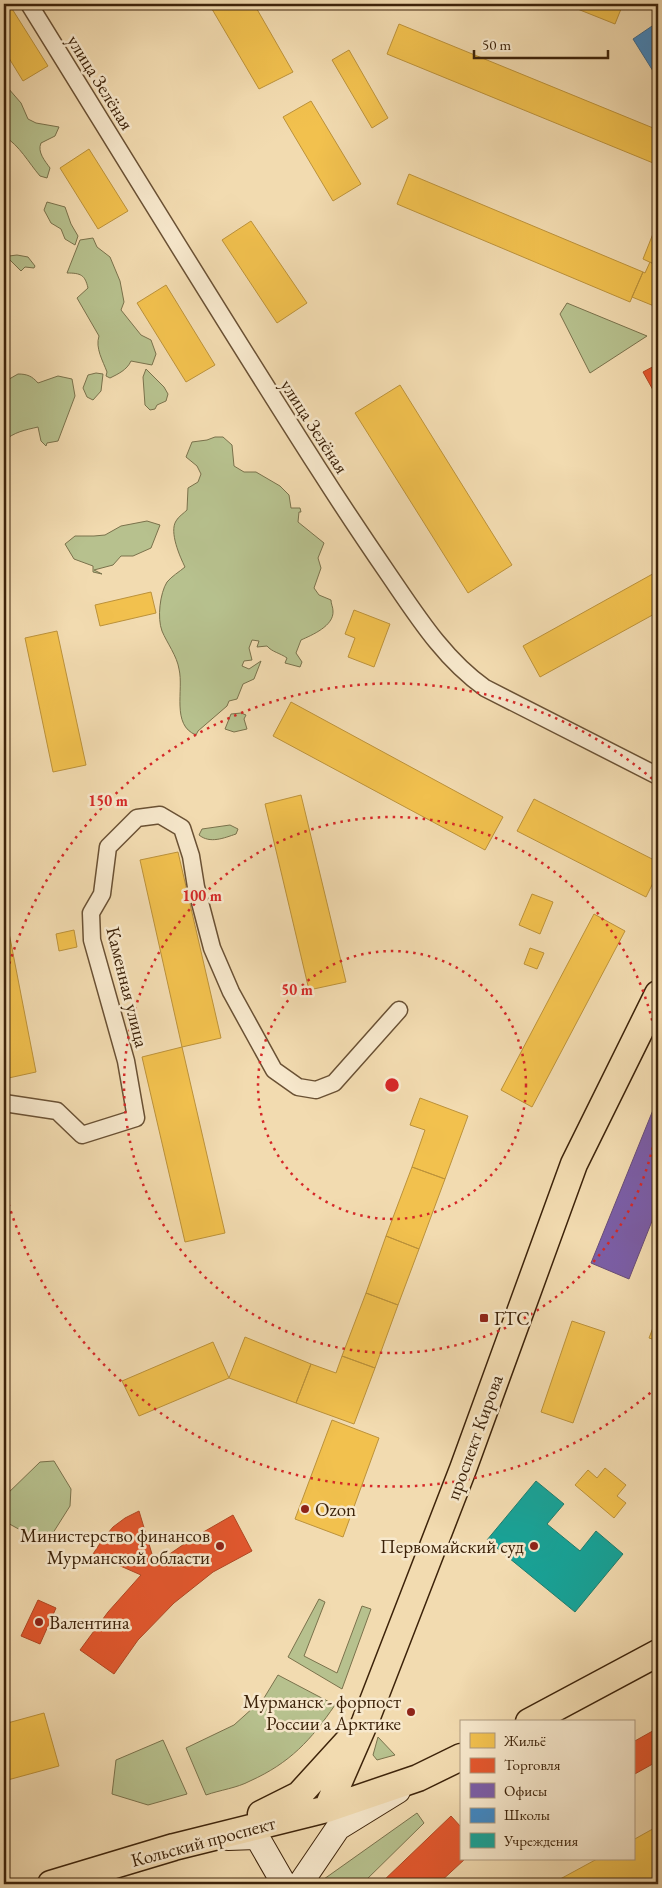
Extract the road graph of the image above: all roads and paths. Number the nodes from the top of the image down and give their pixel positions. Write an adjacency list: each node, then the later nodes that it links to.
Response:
1 (29, 4): 2 (street, улица Зелёная)
2 (658, 776)
3 (658, 994): 8 (main road, проспект Кирова)
4 (399, 1010): 5 (street, Каменная улица)
5 (4, 1103)
6 (658, 1653): 7 (main road)
7 (534, 1720)
8 (365, 1722): 11 (main road, проспект Кирова); 12 (main road)
9 (460, 1757): 10 (main road, Кольский проспект)
10 (418, 1778): 11 (main road, Кольский проспект); 15 (street)
11 (327, 1809): 12 (main road, Кольский проспект); 15 (street, проспект Кирова)
12 (209, 1838): 13 (main road, Кольский проспект); 14 (street)
13 (51, 1884)
14 (284, 1884)
15 (298, 1884)

